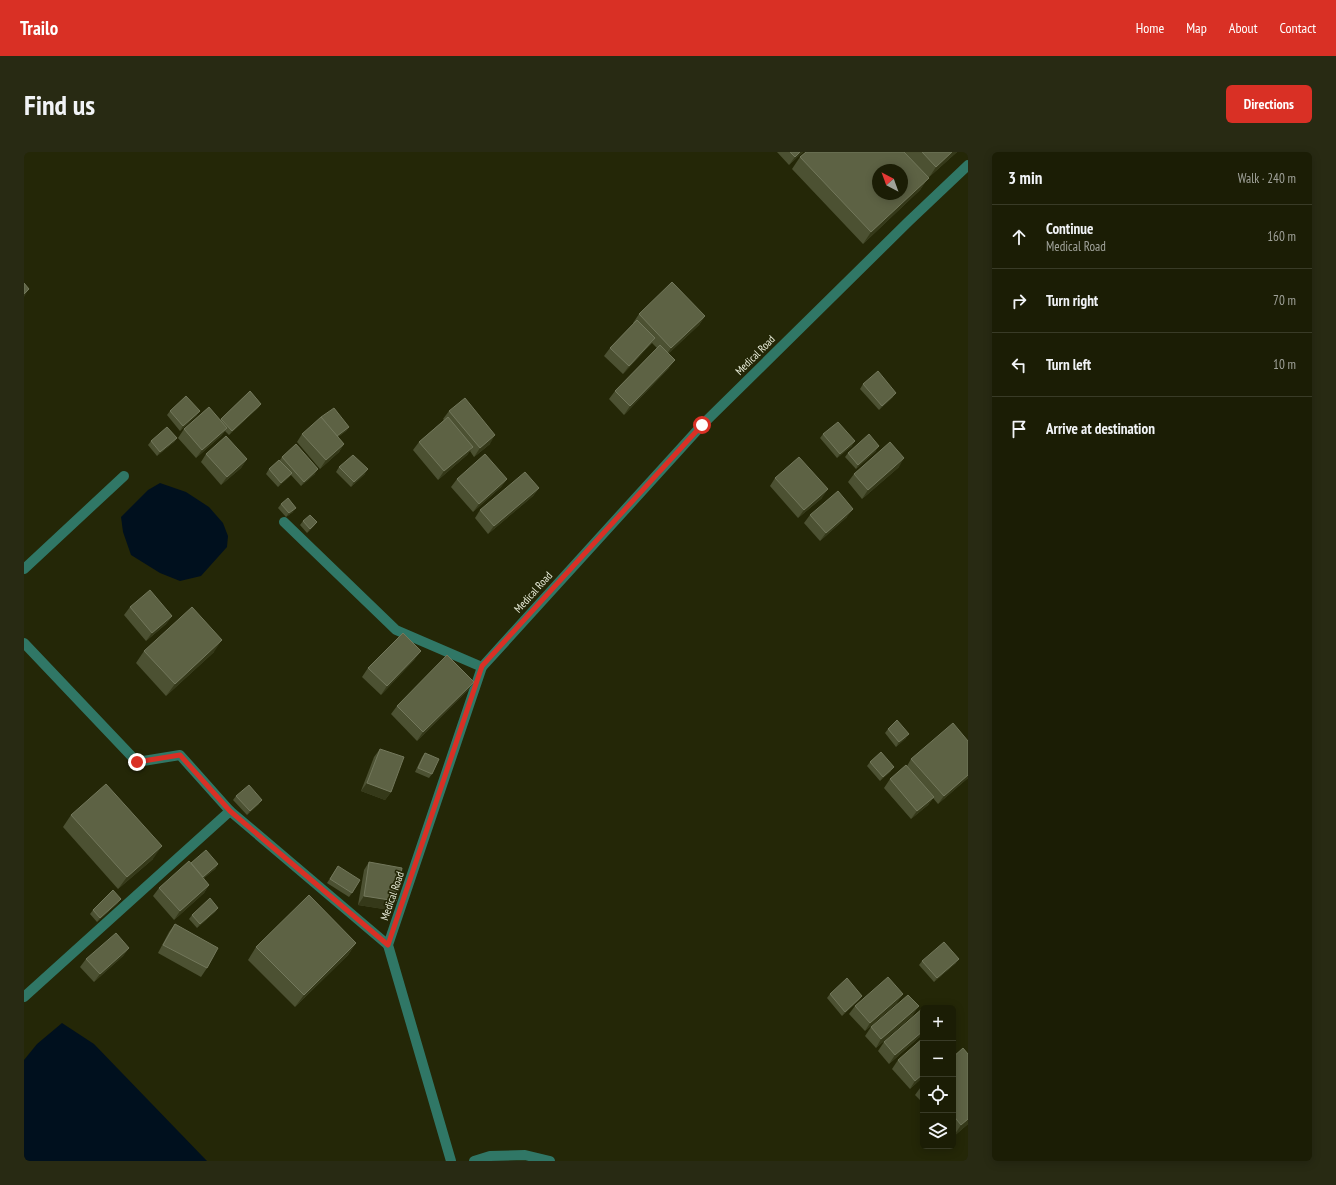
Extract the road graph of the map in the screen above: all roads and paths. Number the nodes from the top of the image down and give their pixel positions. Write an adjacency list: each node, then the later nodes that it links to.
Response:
1 (968, 165): 6 (street, Medical Road)
2 (124, 476): 4 (street)
3 (284, 522): 6 (street)
4 (24, 569)
5 (24, 643): 7 (street)
6 (482, 666): 8 (street, Medical Road)
7 (230, 811): 8 (street); 9 (street)
8 (388, 945): 10 (street)
9 (24, 997)
10 (452, 1161)
11 (474, 1161): 12 (street)
12 (550, 1161)

